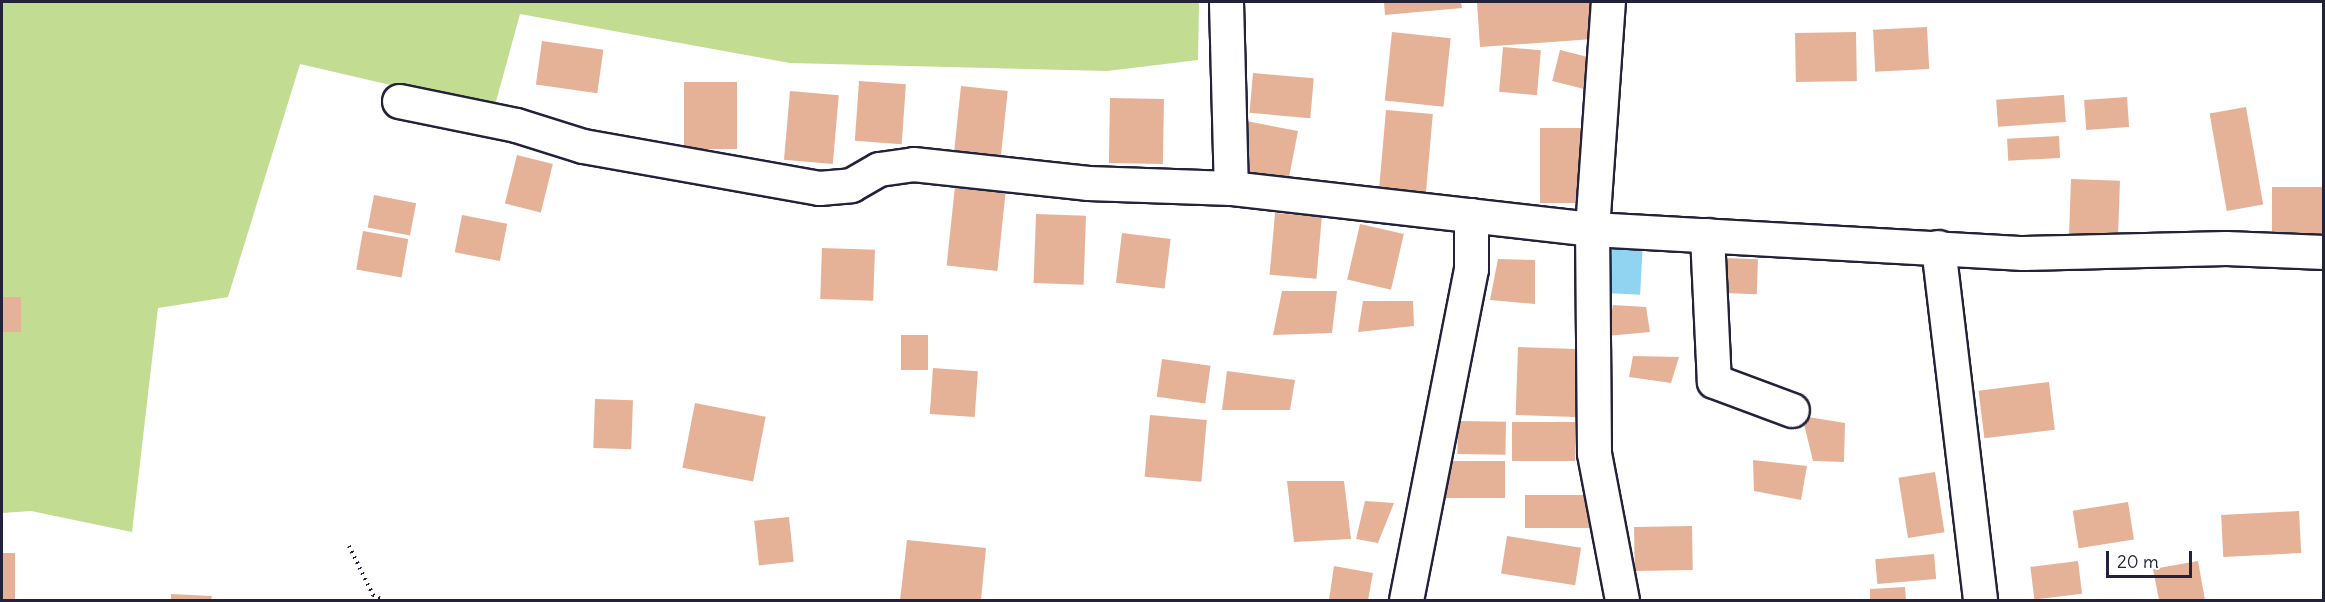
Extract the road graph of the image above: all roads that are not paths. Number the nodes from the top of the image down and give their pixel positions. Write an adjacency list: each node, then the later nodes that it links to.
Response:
1 (1226, 2): 4 (street)
2 (1608, 2): 6 (street)
3 (399, 101): 4 (street)
4 (1231, 188): 5 (street)
5 (1471, 215): 6 (street); 11 (street)
6 (1592, 229): 7 (street); 12 (street)
7 (1707, 235): 8 (street); 10 (street)
8 (1938, 247): 9 (street); 13 (street)
9 (2324, 252)
10 (1792, 410)
11 (1406, 600)
12 (1622, 600)
13 (1980, 600)

